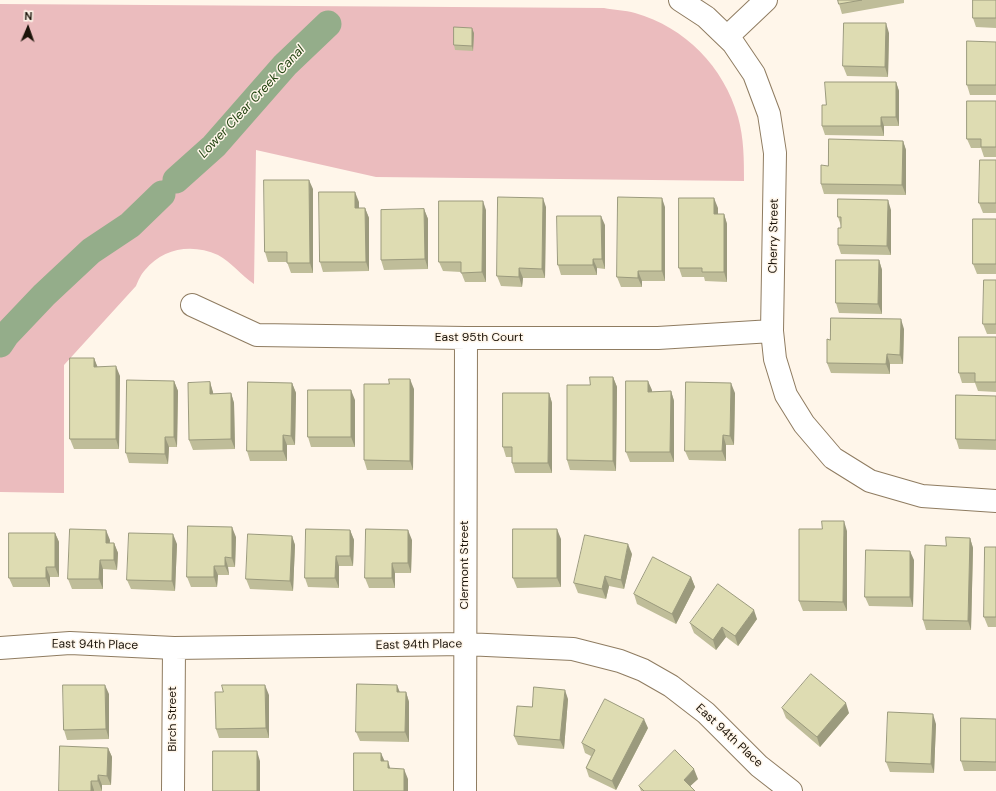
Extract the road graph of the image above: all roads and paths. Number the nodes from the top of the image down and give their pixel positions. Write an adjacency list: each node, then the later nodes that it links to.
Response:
1 (680, 0): 3 (street, Cherry Street)
2 (766, 0): 3 (street)
3 (727, 37): 5 (street, Cherry Street)
4 (192, 305): 6 (street, East 95th Court)
5 (772, 331): 6 (street, East 95th Court); 7 (street, Cherry Street)
6 (466, 338): 8 (street, Clermont Street)
7 (996, 500)
8 (465, 644): 10 (street, East 94th Place); 12 (street, Clermont Street); 13 (street, East 94th Place)
9 (0, 648): 10 (street, East 94th Place)
10 (174, 648): 11 (street, Birch Street)
11 (173, 791)
12 (465, 791)
13 (791, 791)

